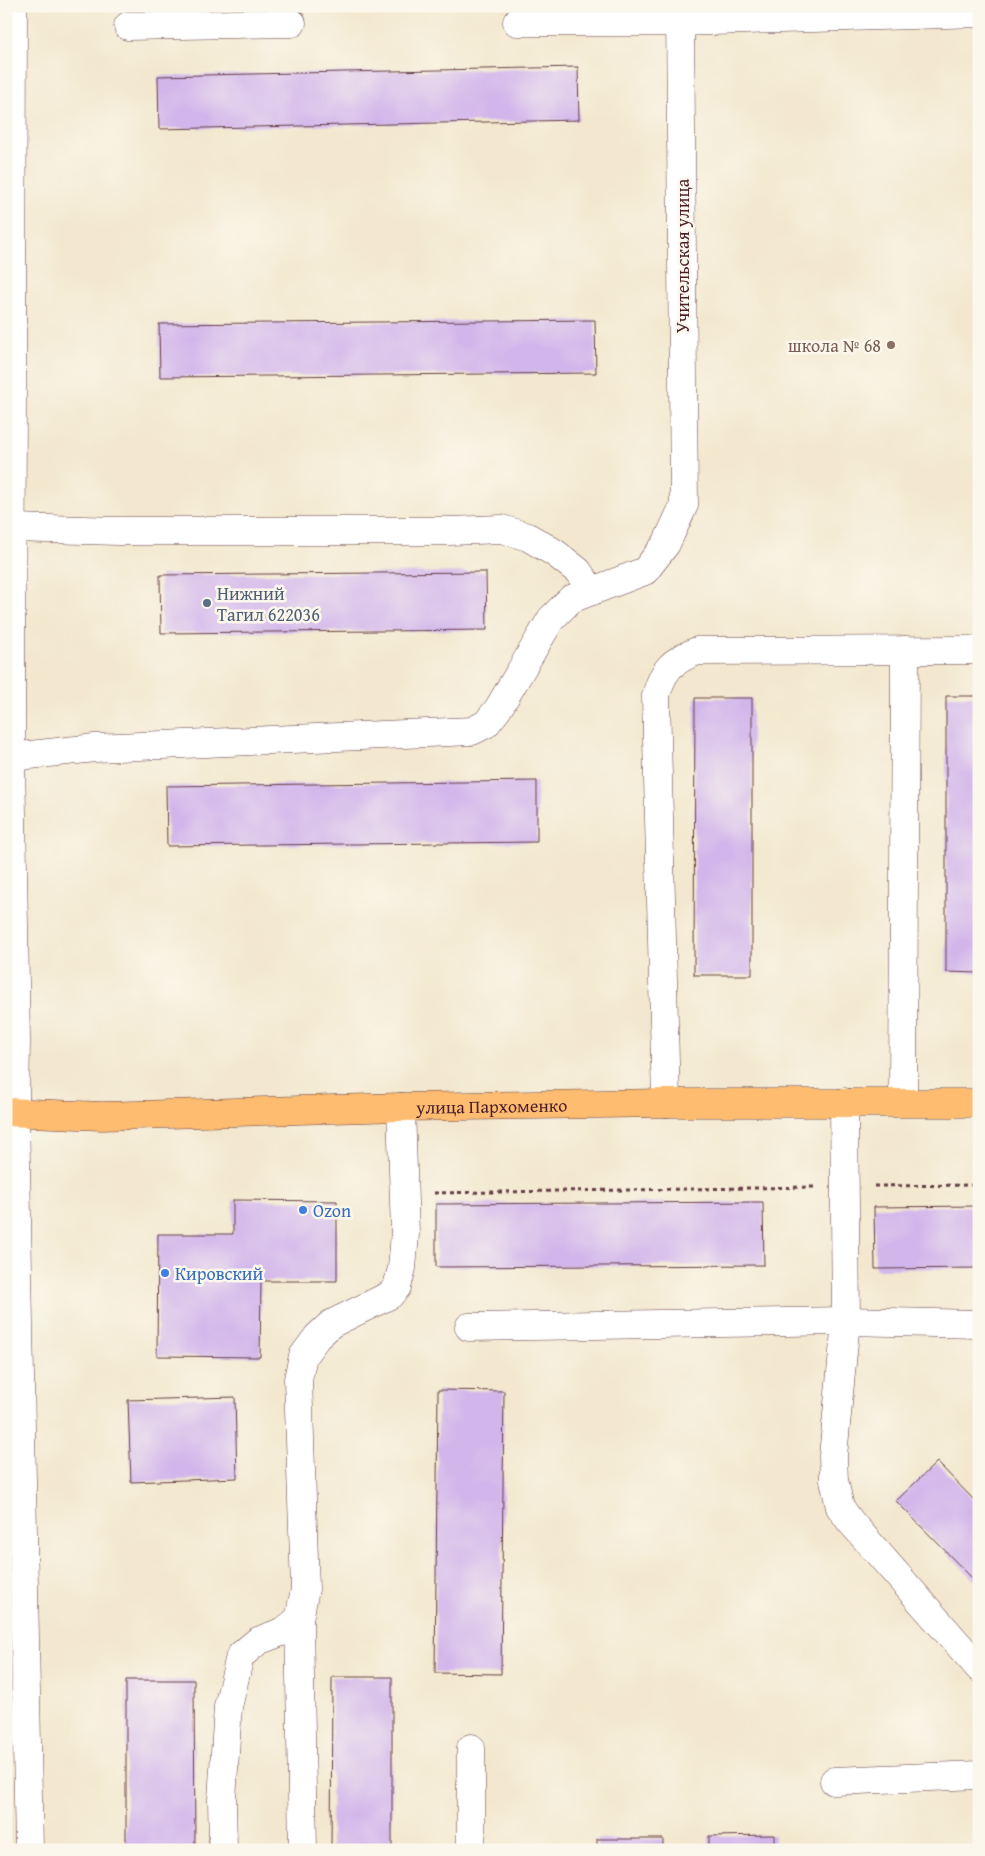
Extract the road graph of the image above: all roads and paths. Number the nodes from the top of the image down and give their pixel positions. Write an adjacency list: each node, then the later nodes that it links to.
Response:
1 (13, 6): 7 (street)
2 (979, 13): 3 (street)
3 (680, 14): 4 (street); 9 (street, Учительская улица)
4 (518, 22)
5 (292, 23): 6 (street)
6 (128, 26)
7 (10, 502): 8 (street)
8 (13, 528): 9 (street); 12 (street)
9 (592, 591): 12 (street)
10 (905, 650): 11 (street); 14 (street); 15 (street)
11 (979, 650)
12 (11, 757): 18 (street)
13 (844, 1102): 14 (main road, улица Пархоменко); 15 (main road, улица Пархоменко); 20 (street)
14 (903, 1102): 16 (main road, улица Пархоменко)
15 (666, 1103): 17 (main road, улица Пархоменко)
16 (979, 1103)
17 (401, 1106): 18 (main road, улица Пархоменко); 21 (street)
18 (11, 1112): 25 (street)
19 (979, 1186): 20 (path)
20 (845, 1187): 21 (path); 22 (street)
21 (403, 1193): 26 (street)
22 (846, 1321): 23 (street); 24 (street); 27 (street)
23 (979, 1324)
24 (469, 1327)
25 (15, 1565): 31 (street)
26 (300, 1619): 32 (street); 33 (street)
27 (979, 1668)
28 (471, 1748): 34 (street)
29 (979, 1775): 30 (street)
30 (834, 1781)
31 (29, 1850)
32 (223, 1850)
33 (303, 1850)
34 (471, 1850)

